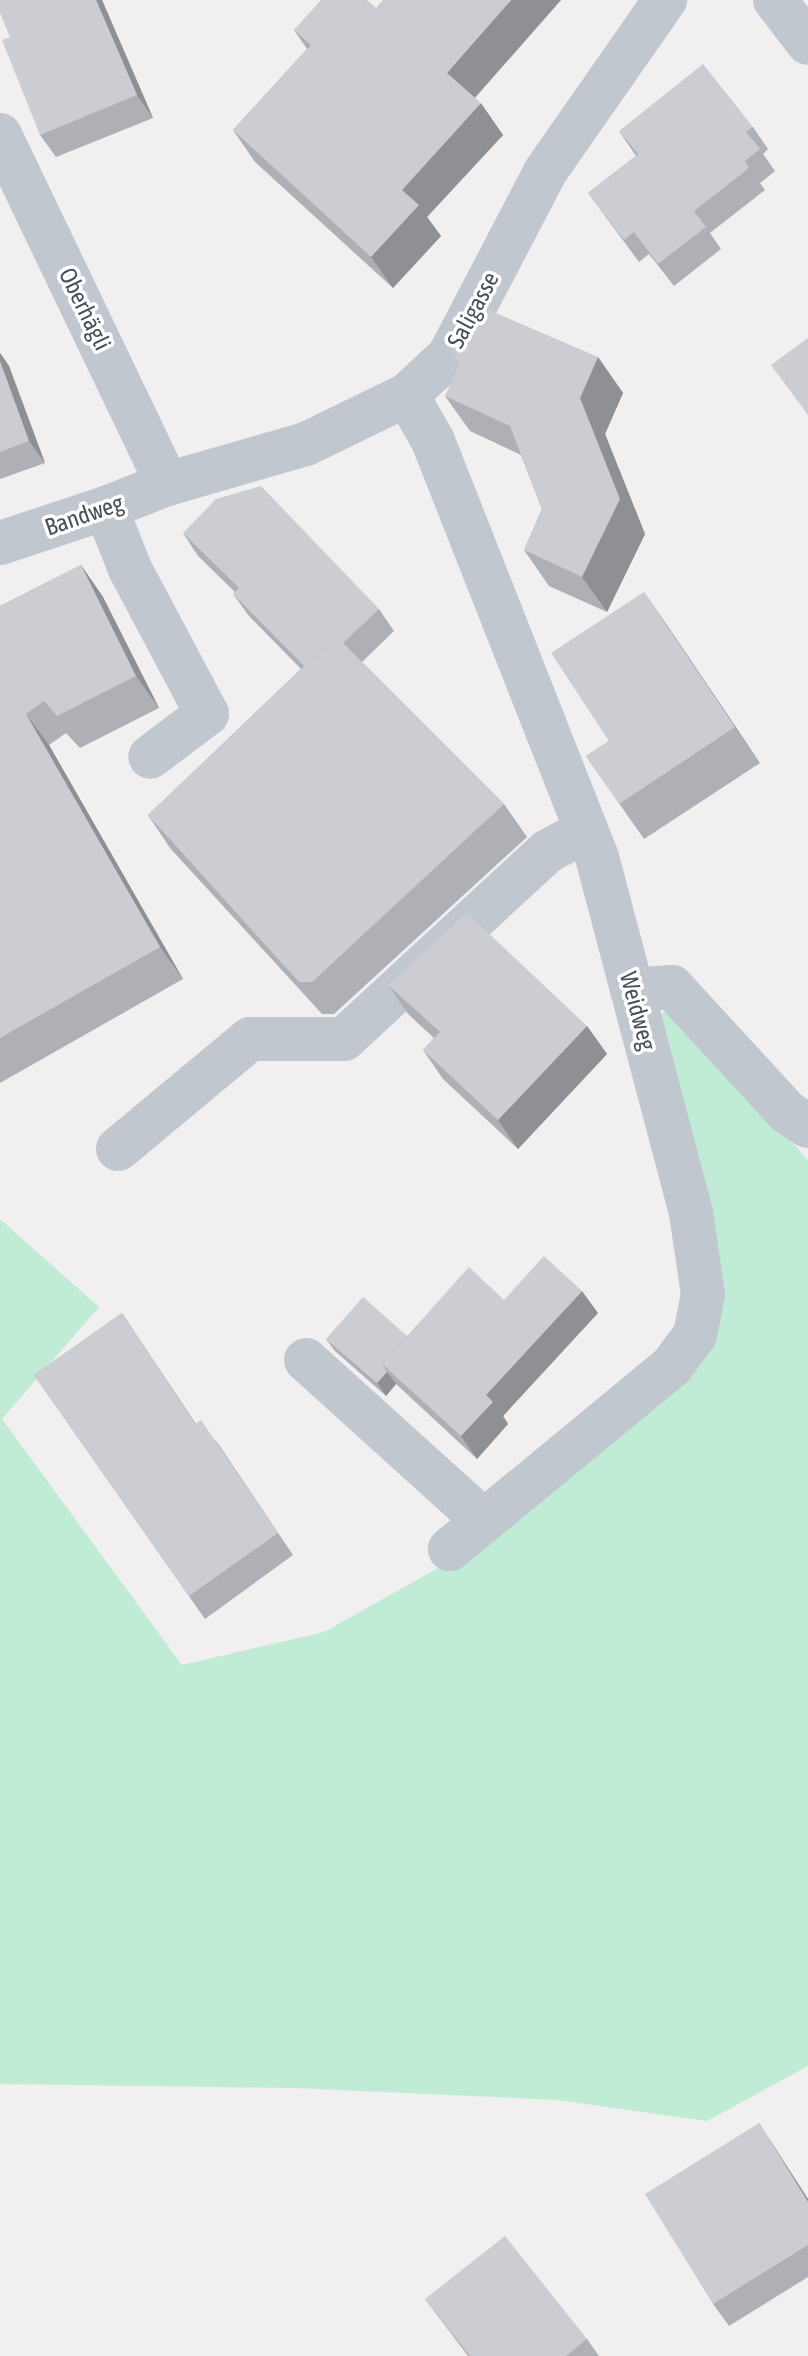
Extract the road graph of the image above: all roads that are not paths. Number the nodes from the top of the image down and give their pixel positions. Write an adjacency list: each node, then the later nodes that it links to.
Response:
1 (665, 0): 5 (street, Saligasse)
2 (775, 0): 3 (street)
3 (808, 43)
4 (0, 135): 6 (street, Oberhägli)
5 (407, 395): 6 (street, Saligasse); 10 (street, Weidweg)
6 (167, 484): 7 (street, Bandweg)
7 (106, 508): 8 (street, Bandweg); 9 (street)
8 (0, 543)
9 (150, 757)
10 (585, 831): 11 (street, Weidweg); 13 (street)
11 (632, 990): 12 (street); 15 (street, Weidweg)
12 (808, 1126)
13 (118, 1149)
14 (306, 1360): 15 (street)
15 (484, 1521): 16 (street, Weidweg)
16 (450, 1549)

